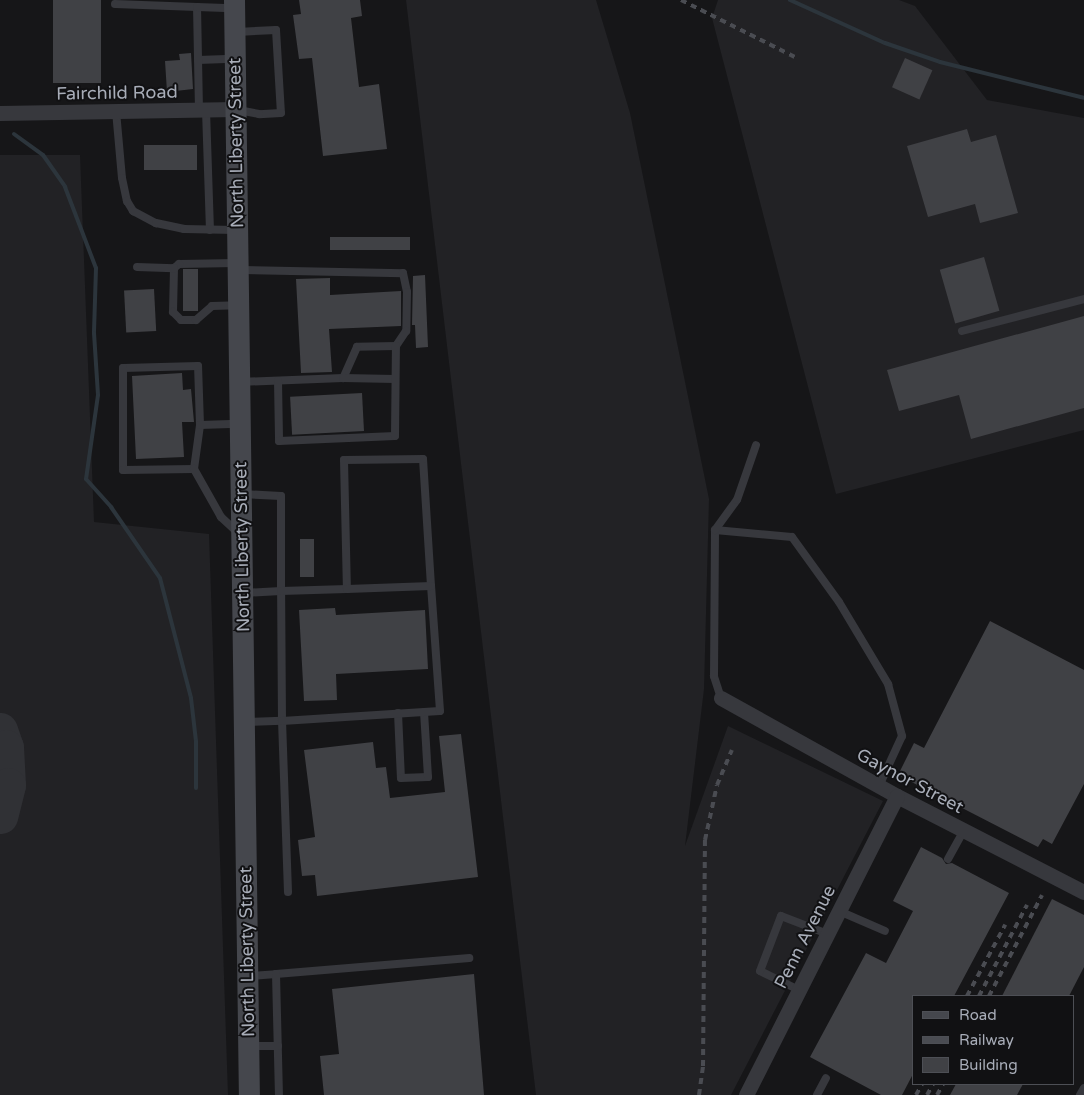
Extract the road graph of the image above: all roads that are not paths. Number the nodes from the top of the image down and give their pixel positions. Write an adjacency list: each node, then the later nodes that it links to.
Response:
1 (115, 4): 3 (lane)
2 (234, 4): 3 (lane); 4 (main road, North Liberty Street)
3 (197, 7): 5 (lane)
4 (235, 32): 6 (main road, North Liberty Street); 7 (lane)
5 (198, 60): 6 (lane); 8 (lane)
6 (235, 60): 7 (main road, North Liberty Street)
7 (236, 109): 8 (street, Fairchild Road); 12 (main road, North Liberty Street)
8 (203, 110): 9 (street, Fairchild Road); 11 (lane)
9 (116, 111): 10 (street, Fairchild Road); 11 (lane)
10 (0, 113)
11 (210, 230): 12 (lane)
12 (237, 230): 14 (main road, North Liberty Street)
13 (137, 267): 15 (lane)
14 (238, 267): 15 (lane); 17 (main road, North Liberty Street); 19 (lane)
15 (174, 268): 17 (lane)
16 (1084, 299): 18 (lane)
17 (238, 305): 23 (main road, North Liberty Street)
18 (962, 332)
19 (396, 346): 20 (lane); 21 (lane)
20 (343, 378): 21 (lane); 22 (lane)
21 (395, 379): 22 (lane)
22 (278, 381): 23 (lane)
23 (239, 382): 24 (main road, North Liberty Street)
24 (240, 424): 25 (lane); 28 (main road, North Liberty Street)
25 (200, 426): 27 (lane); 27 (lane)
26 (756, 445): 29 (lane)
27 (194, 469): 30 (lane)
28 (242, 494): 30 (main road, North Liberty Street); 33 (lane)
29 (715, 530): 35 (lane); 40 (lane)
30 (242, 535): 34 (main road, North Liberty Street)
31 (431, 586): 32 (lane); 32 (lane); 36 (lane)
32 (347, 589): 33 (lane)
33 (281, 590): 34 (lane); 38 (lane)
34 (242, 593): 39 (main road, North Liberty Street)
35 (721, 698): 40 (street, Gaynor Street)
36 (424, 712): 37 (lane); 37 (lane)
37 (398, 713): 38 (lane)
38 (282, 721): 39 (lane); 44 (lane)
39 (244, 722): 51 (main road, North Liberty Street)
40 (879, 786): 41 (street, Gaynor Street)
41 (897, 796): 42 (street, Gaynor Street); 46 (street, Penn Avenue)
42 (964, 830): 43 (lane); 45 (street, Gaynor Street)
43 (948, 859)
44 (288, 892)
45 (1084, 892)
46 (839, 911): 47 (lane); 48 (street, Penn Avenue)
47 (885, 931)
48 (828, 934): 52 (street, Penn Avenue); 52 (lane)
49 (469, 958): 50 (lane)
50 (276, 974): 51 (lane); 54 (lane)
51 (247, 976): 53 (main road, North Liberty Street)
52 (799, 990): 57 (street, Penn Avenue)
53 (248, 1046): 54 (lane); 58 (main road, North Liberty Street)
54 (278, 1046): 59 (lane)
55 (826, 1078): 60 (lane)
56 (1084, 1088): 61 (lane)
57 (752, 1093)
58 (249, 1095)
59 (279, 1095)
60 (818, 1095)
61 (1080, 1095)

